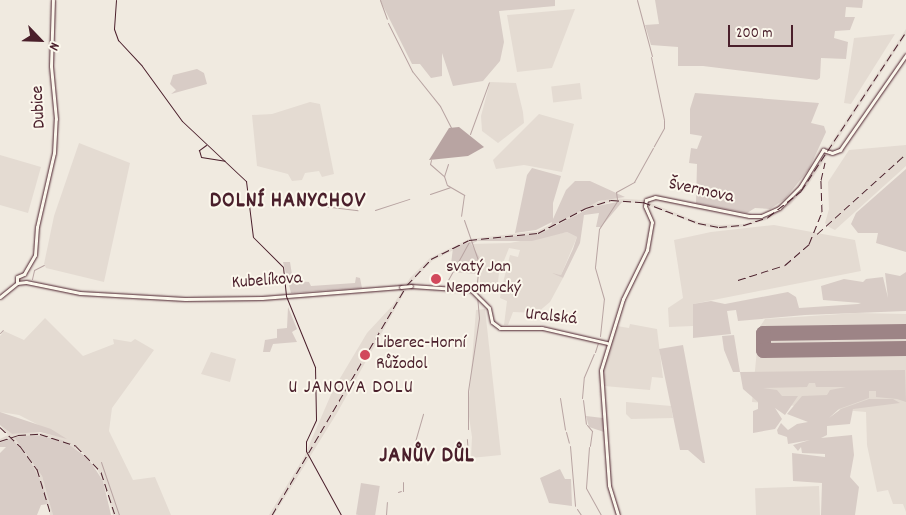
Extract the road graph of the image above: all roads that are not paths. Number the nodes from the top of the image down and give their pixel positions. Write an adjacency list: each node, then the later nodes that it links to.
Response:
1 (53, 0): 3 (street, Dubice)
2 (906, 55): 8 (street, Švermova)
3 (24, 274): 4 (street); 5 (street, Dubice)
4 (26, 282): 5 (street, Kubelíkova); 7 (street, Kubelíkova, bridge)
5 (17, 283): 6 (street, Dubice)
6 (0, 297)
7 (492, 322): 8 (street, Uralská)
8 (607, 343): 9 (street, Švermova)
9 (618, 515)

